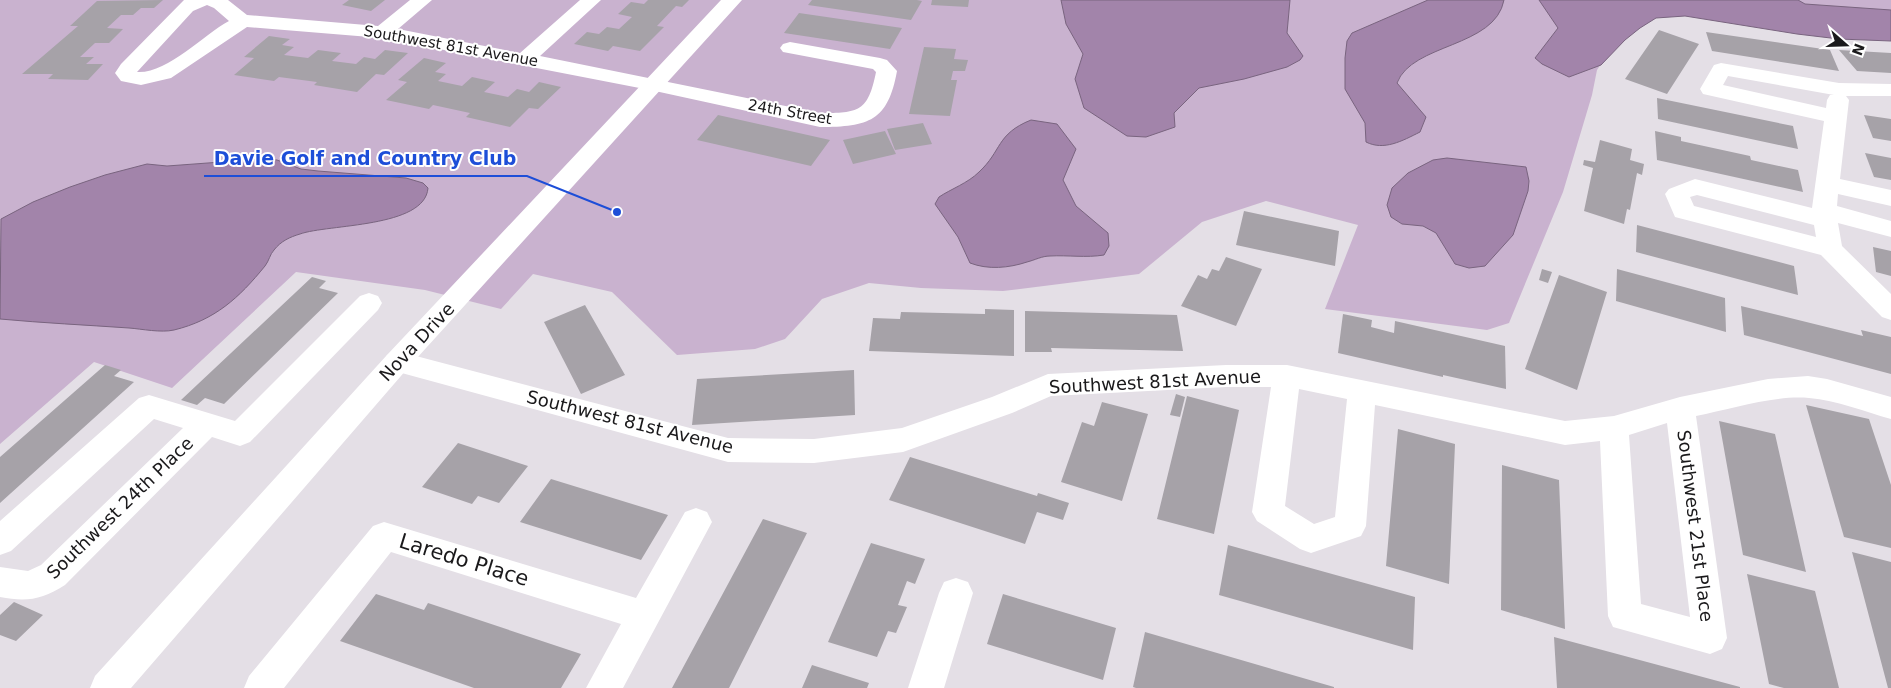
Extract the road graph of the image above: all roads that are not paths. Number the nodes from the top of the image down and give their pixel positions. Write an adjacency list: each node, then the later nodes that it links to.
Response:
1 (203, 0): 6 (street)
2 (211, 0): 6 (street)
3 (422, 0): 7 (street)
4 (590, 0): 9 (street)
5 (732, 0): 10 (street, Nova Drive)
6 (244, 21): 7 (street, Southwest 81st Avenue)
7 (382, 32): 9 (street, Southwest 81st Avenue)
8 (790, 48): 10 (street, 24th Street)
9 (525, 59): 10 (street, Southwest 81st Avenue)
10 (655, 84): 21 (street, Nova Drive)
11 (1839, 89): 12 (street); 13 (street); 13 (street)
12 (1888, 91)
13 (1836, 117): 14 (street)
14 (1828, 184): 15 (street); 16 (street)
15 (1891, 198)
16 (1825, 216): 17 (street); 18 (street); 18 (street)
17 (1891, 229)
18 (1830, 249): 20 (street)
19 (369, 303): 26 (street, Southwest 24th Place)
20 (1891, 310)
21 (397, 362): 22 (street, Southwest 81st Avenue); 34 (street, Nova Drive)
22 (1287, 376): 23 (street, Southwest 81st Avenue); 23 (street)
23 (1362, 390): 27 (street, Southwest 81st Avenue)
24 (1680, 408): 25 (street, Southwest 81st Avenue); 27 (street, Southwest 81st Avenue); 27 (street, Southwest 21st Place)
25 (1891, 408)
26 (206, 423): 29 (street, Southwest 24th Place); 30 (street, Southwest 24th Place)
27 (1614, 428)
28 (696, 522): 32 (street)
29 (0, 541)
30 (0, 582)
31 (956, 593): 33 (street)
32 (644, 616): 35 (street, Laredo Place); 36 (street)
33 (934, 686)
34 (108, 688)
35 (262, 688)
36 (604, 688)

